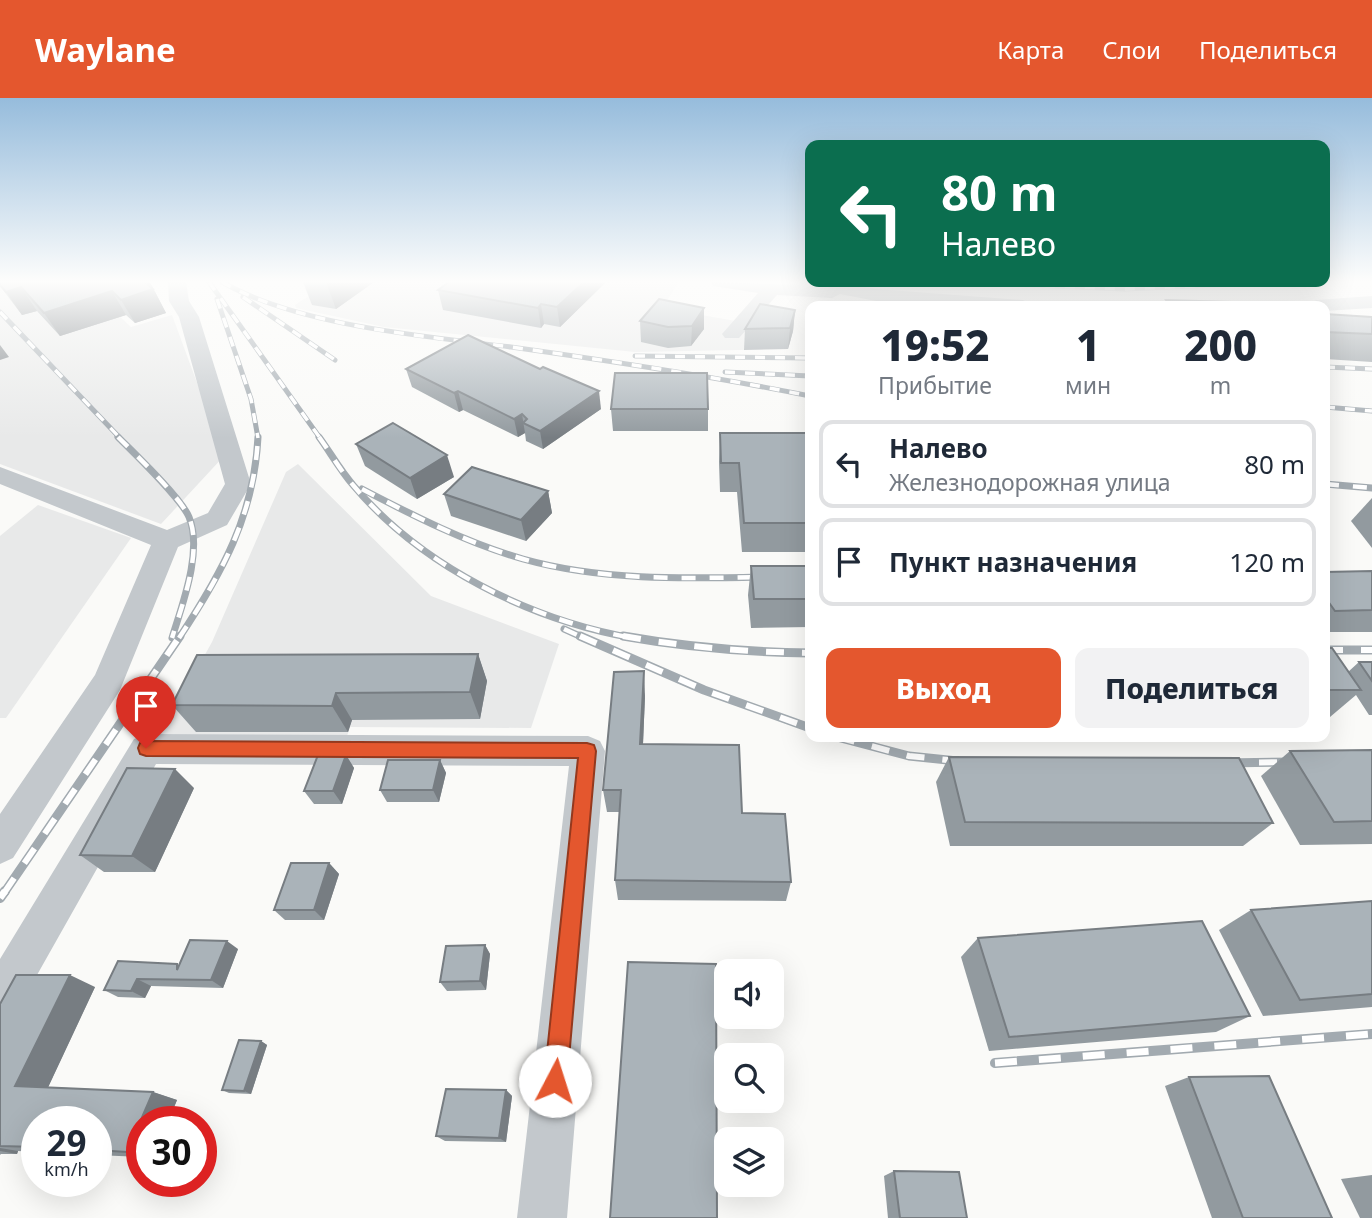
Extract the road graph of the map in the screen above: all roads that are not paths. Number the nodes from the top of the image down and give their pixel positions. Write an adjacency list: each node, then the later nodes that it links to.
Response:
1 (194, 334): 3 (street)
2 (0, 475): 3 (street)
3 (167, 541): 4 (street)
4 (0, 846)
5 (0, 999): 6 (street)
6 (542, 1218)

